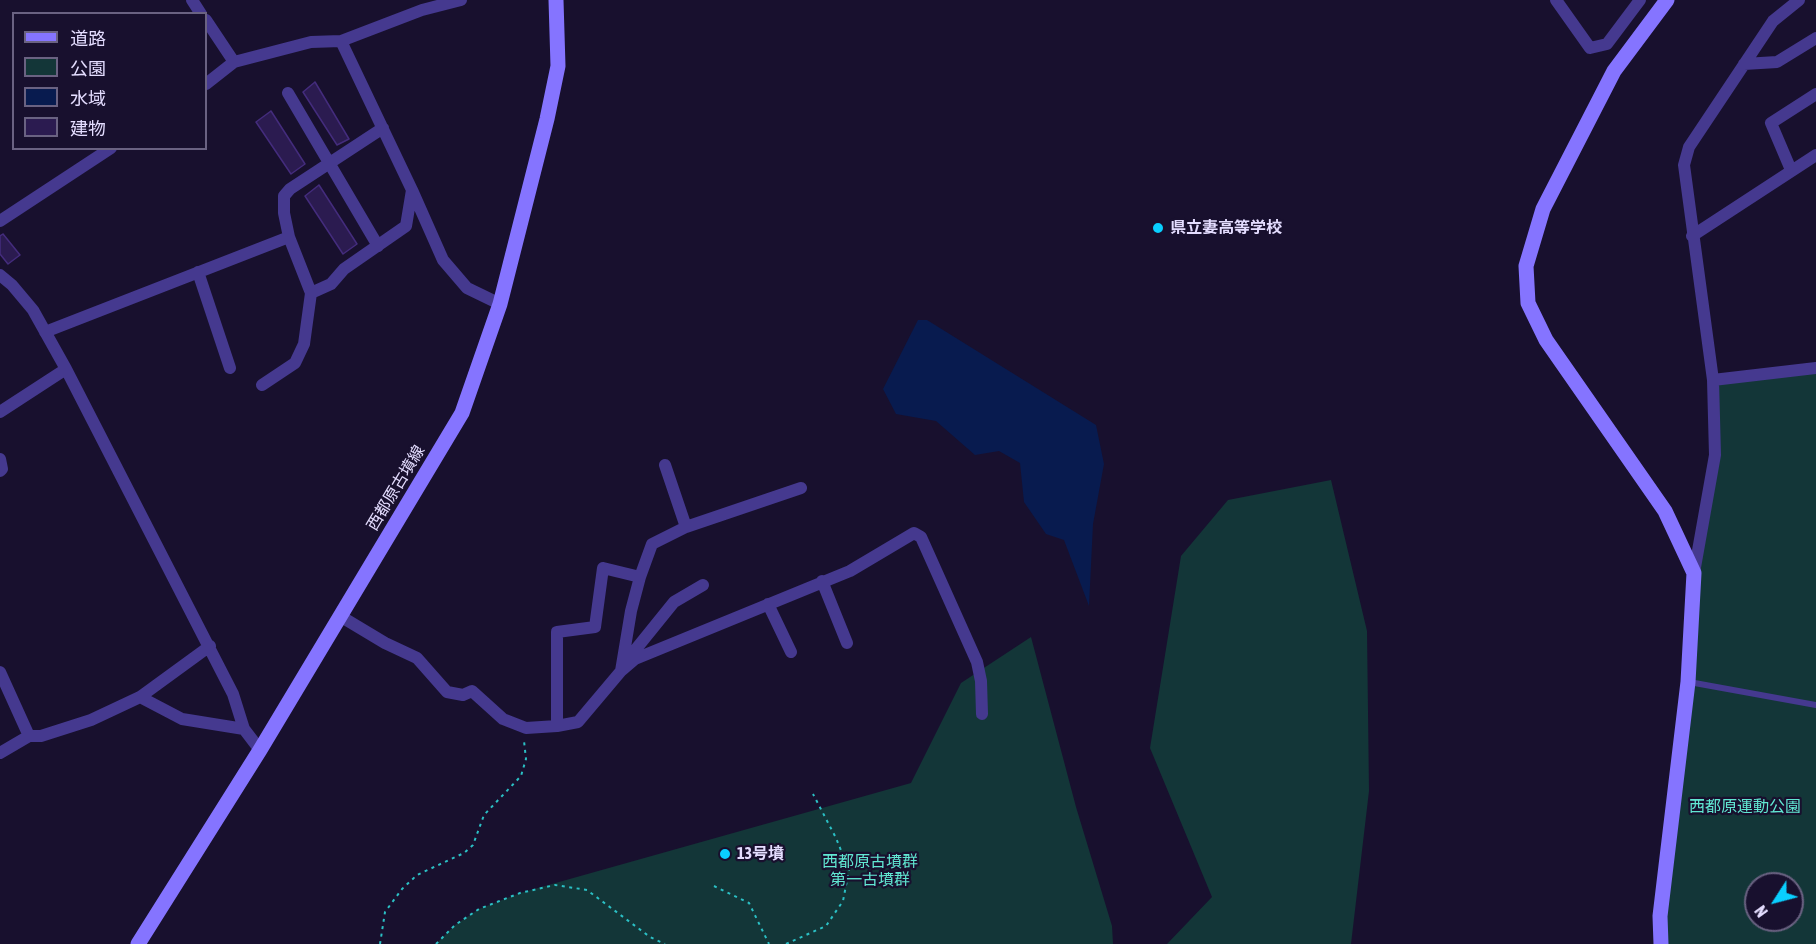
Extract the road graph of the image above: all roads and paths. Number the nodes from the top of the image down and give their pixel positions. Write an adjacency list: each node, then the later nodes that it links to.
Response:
1 (461, 0): 9 (street)
2 (556, 0): 28 (main road, 西都原古墳線)
3 (1556, 0): 4 (street)
4 (1640, 0)
5 (1667, 0): 41 (main road)
6 (1799, 0): 11 (street)
7 (207, 22): 10 (street)
8 (1816, 38): 11 (street)
9 (341, 41): 10 (street); 15 (street)
10 (234, 62): 12 (street)
11 (1744, 64): 22 (street)
12 (207, 83)
13 (288, 93): 18 (street)
14 (1816, 94): 19 (street)
15 (383, 128): 18 (street); 20 (street)
16 (108, 150): 21 (street)
17 (1816, 154): 19 (street)
18 (329, 163): 23 (street); 24 (street)
19 (1791, 170): 22 (street)
20 (412, 190): 24 (street); 28 (street)
21 (0, 221)
22 (1692, 236): 33 (street)
23 (289, 237): 25 (street); 27 (street)
24 (378, 246): 27 (street)
25 (198, 272): 29 (street); 30 (street)
26 (0, 275): 29 (street)
27 (311, 293): 34 (street)
28 (500, 304): 46 (main road, 西都原古墳線)
29 (45, 332): 32 (street)
30 (230, 368)
31 (1816, 368): 33 (street)
32 (66, 369): 35 (street); 48 (street)
33 (1713, 380): 41 (street)
34 (262, 385)
35 (0, 412)
36 (0, 459): 38 (street)
37 (665, 465): 40 (street)
38 (0, 471)
39 (801, 488): 40 (street)
40 (686, 527): 42 (street)
41 (1694, 573): 53 (main road)
42 (640, 577): 51 (street); 57 (street)
43 (822, 581): 45 (street); 47 (street); 56 (street)
44 (703, 585): 50 (street)
45 (768, 604): 49 (street); 50 (street)
46 (340, 616): 58 (street); 61 (main road, 西都原古墳線)
47 (847, 643)
48 (210, 646): 54 (street); 59 (street)
49 (791, 652)
50 (635, 659): 51 (street)
51 (621, 671): 57 (street)
52 (0, 672): 60 (street)
53 (1688, 682): 55 (lane); 71 (main road)
54 (140, 697): 59 (street); 60 (street)
55 (1816, 705)
56 (982, 714)
57 (557, 726): 58 (street)
58 (526, 728): 66 (path)
59 (244, 729): 61 (street)
60 (29, 736): 62 (street)
61 (260, 750): 65 (main road, 西都原古墳線)
62 (0, 753)
63 (813, 794): 70 (path)
64 (714, 886): 69 (path)
65 (138, 944)
66 (380, 944)
67 (436, 944): 68 (path)
68 (665, 944)
69 (769, 944)
70 (786, 944)
71 (1660, 944)

